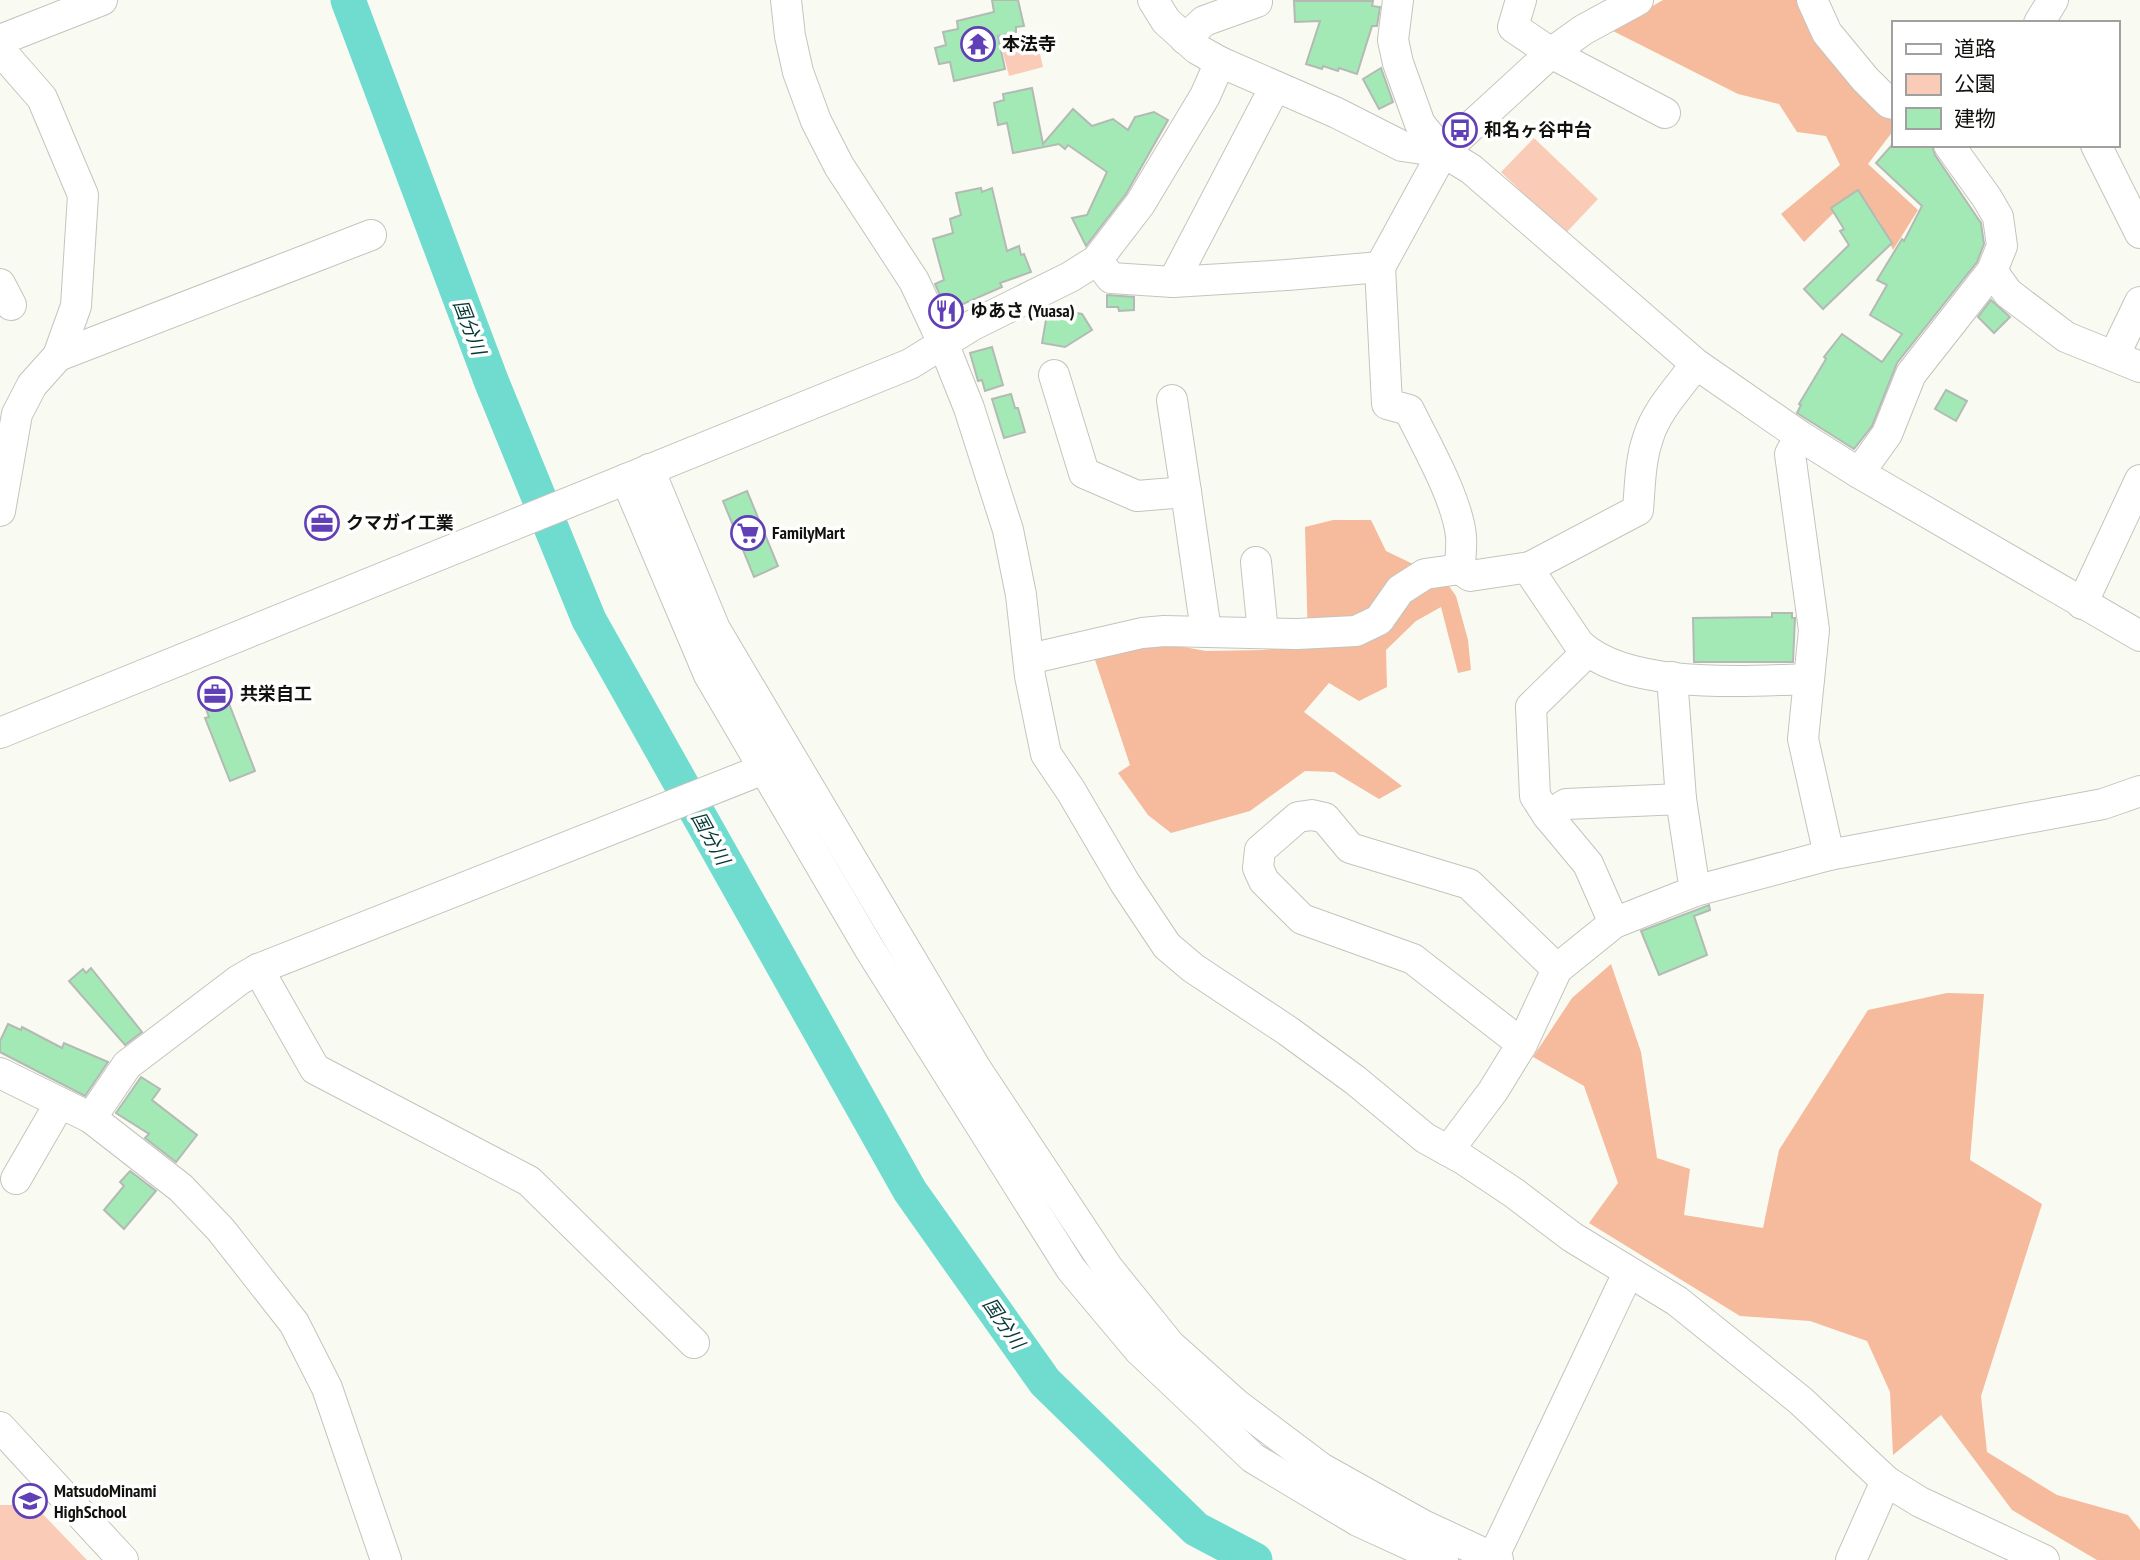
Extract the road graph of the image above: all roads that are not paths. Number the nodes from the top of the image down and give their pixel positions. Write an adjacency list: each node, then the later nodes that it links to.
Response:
1 (102, 0): 12 (street)
2 (1153, 0): 11 (street)
3 (1398, 0): 21 (street)
4 (1521, 0): 14 (street)
5 (1638, 0): 14 (street)
6 (1812, 0): 17 (street)
7 (2053, 0): 10 (street)
8 (790, 2): 29 (street)
9 (1257, 2): 11 (street)
10 (2040, 21)
11 (1185, 38): 15 (street)
12 (0, 40)
13 (0, 50): 30 (street)
14 (1551, 53): 18 (street); 21 (street)
15 (1220, 62): 16 (street); 24 (street)
16 (1275, 87): 21 (street); 27 (street)
17 (1892, 104)
18 (1665, 113)
19 (1950, 147): 26 (street)
20 (2097, 147): 22 (street)
21 (1443, 152): 25 (street); 32 (street)
22 (2140, 234)
23 (370, 235): 30 (street)
24 (1097, 260): 27 (street); 29 (street)
25 (1380, 267): 27 (street); 43 (street)
26 (1992, 271): 31 (street); 36 (street)
27 (1173, 282)
28 (2140, 302): 31 (street)
29 (943, 343): 37 (street); 49 (street)
30 (58, 356): 40 (street)
31 (2127, 361)
32 (1696, 364): 35 (street); 42 (street)
33 (1054, 375): 39 (street)
34 (1172, 400): 39 (street)
35 (1800, 436): 36 (street); 51 (street)
36 (1859, 473): 44 (street)
37 (638, 474): 52 (street); 53 (street); 54 (street)
38 (2140, 480): 44 (street)
39 (1186, 492): 45 (street)
40 (0, 511)
41 (1256, 562): 46 (street)
42 (1530, 567): 43 (street); 48 (street)
43 (1460, 569): 46 (street)
44 (2082, 604): 47 (street)
45 (1206, 631): 46 (street); 49 (street)
46 (1263, 633)
47 (2140, 636)
48 (1587, 652): 50 (street); 57 (street)
49 (1028, 659): 67 (street)
50 (1672, 677): 51 (street); 56 (street)
51 (1809, 679): 58 (street)
52 (0, 733)
53 (798, 756): 54 (street); 73 (street)
54 (749, 774): 61 (street); 76 (street)
55 (2140, 791): 58 (street)
56 (1681, 799): 57 (street); 59 (street)
57 (1548, 816): 60 (street)
58 (1829, 855): 59 (street)
59 (1695, 891): 60 (street)
60 (1614, 923): 62 (street)
61 (258, 969): 66 (street); 70 (street)
62 (1558, 969): 63 (street); 63 (street)
63 (1522, 1044): 67 (street)
64 (0, 1073): 65 (street)
65 (60, 1102): 66 (street); 68 (street)
66 (91, 1118): 75 (street)
67 (1448, 1151): 69 (street)
68 (16, 1179)
69 (1628, 1273): 72 (street); 73 (street)
70 (694, 1343)
71 (0, 1427): 74 (street)
72 (1886, 1481): 77 (street); 78 (street)
73 (1494, 1559)
74 (123, 1560)
75 (386, 1560)
76 (1443, 1560)
77 (1851, 1560)
78 (2044, 1560)

